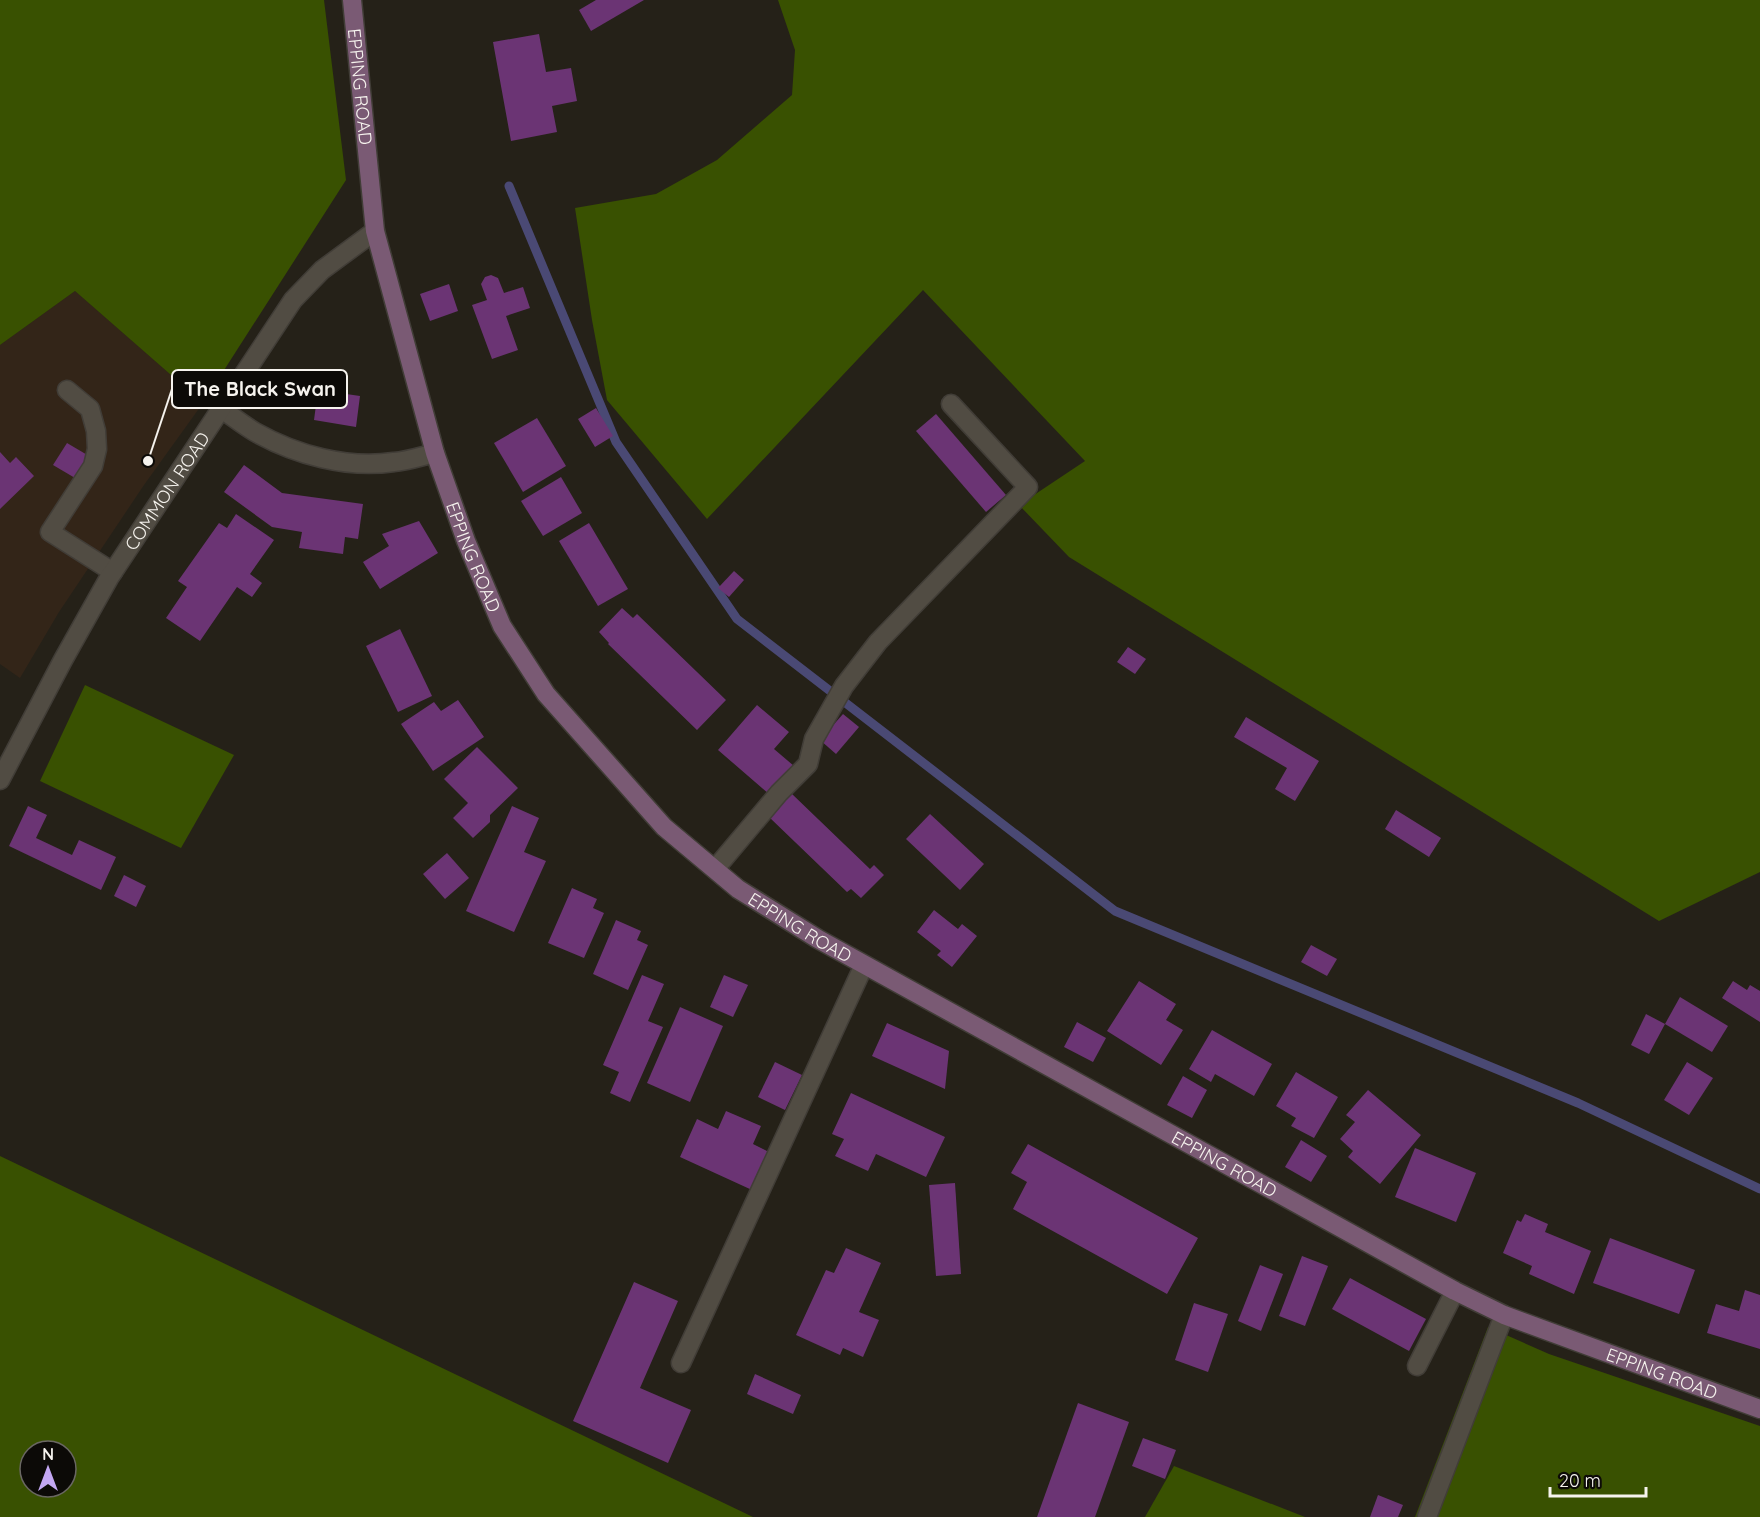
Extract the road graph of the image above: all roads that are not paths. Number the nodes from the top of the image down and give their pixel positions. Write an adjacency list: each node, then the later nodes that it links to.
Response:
1 (352, 0): 2 (main road, EPPING ROAD)
2 (375, 231): 5 (street, COMMON ROAD); 6 (main road, EPPING ROAD)
3 (67, 390): 7 (street)
4 (951, 404): 9 (street)
5 (220, 408): 6 (street); 7 (street, COMMON ROAD)
6 (435, 453): 9 (main road, EPPING ROAD)
7 (113, 572): 8 (street, COMMON ROAD)
8 (0, 780)
9 (715, 869): 10 (main road, EPPING ROAD)
10 (864, 965): 11 (main road, EPPING ROAD); 13 (street)
11 (1455, 1292): 12 (main road, EPPING ROAD); 14 (street)
12 (1504, 1315): 15 (main road, EPPING ROAD); 16 (street)
13 (681, 1363)
14 (1417, 1366)
15 (1760, 1409)
16 (1427, 1517)

